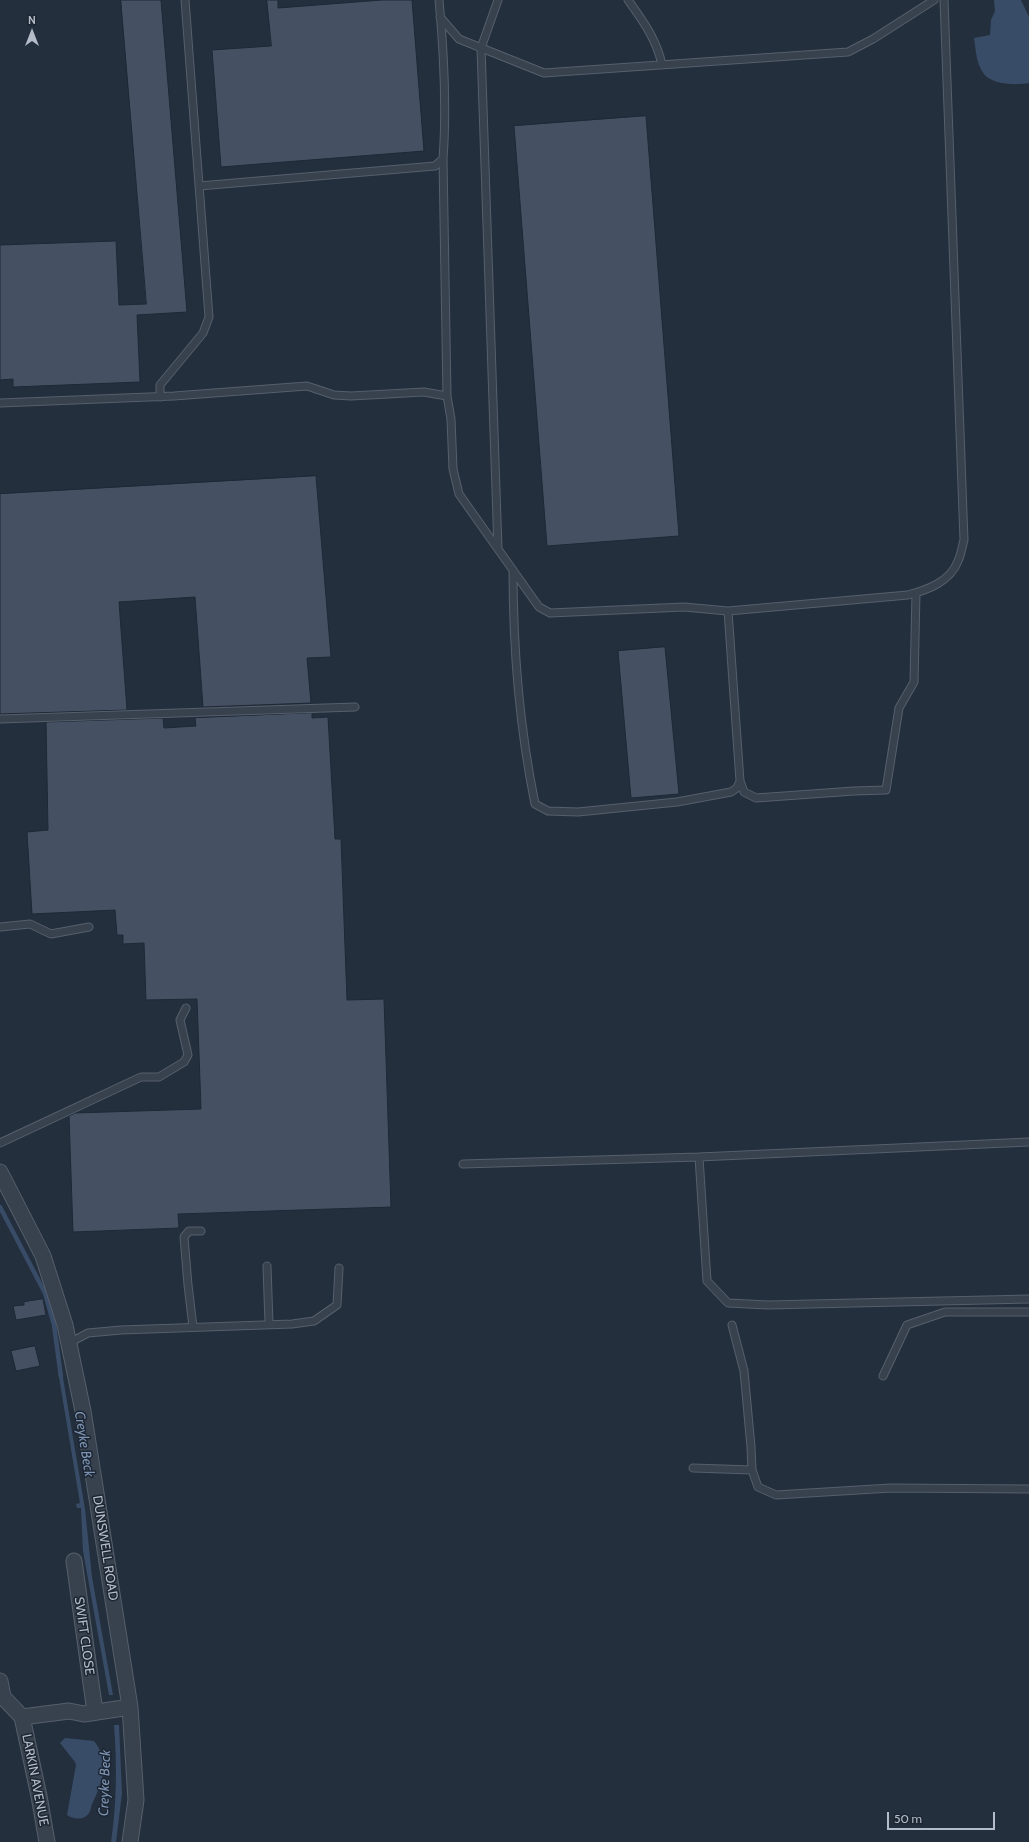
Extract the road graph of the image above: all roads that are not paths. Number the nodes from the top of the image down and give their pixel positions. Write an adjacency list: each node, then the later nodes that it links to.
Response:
1 (185, 0): 11 (lane)
2 (439, 0): 7 (lane)
3 (498, 0): 8 (lane)
4 (628, 0): 9 (lane)
5 (934, 0): 9 (lane)
6 (944, 0): 17 (lane)
7 (440, 17): 8 (lane); 10 (lane)
8 (482, 48): 9 (lane); 15 (lane)
9 (662, 65)
10 (443, 159): 11 (lane); 12 (lane)
11 (199, 186): 13 (lane)
12 (447, 396): 13 (lane); 15 (lane)
13 (160, 397): 14 (lane)
14 (0, 403)
15 (498, 549): 16 (lane)
16 (513, 570): 18 (lane); 21 (lane)
17 (916, 593): 18 (lane); 21 (lane)
18 (728, 611): 21 (lane)
19 (355, 707): 20 (lane)
20 (0, 719)
21 (740, 780)
22 (0, 927): 23 (lane)
23 (90, 927)
24 (186, 1008): 26 (lane)
25 (1029, 1142): 27 (lane)
26 (0, 1143)
27 (699, 1157): 28 (lane); 33 (lane)
28 (463, 1164)
29 (0, 1172): 38 (street, DUNSWELL ROAD)
30 (201, 1231): 37 (lane)
31 (267, 1266): 35 (lane)
32 (339, 1268): 35 (lane)
33 (1029, 1299)
34 (1029, 1312): 39 (lane)
35 (269, 1324): 37 (lane)
36 (732, 1325): 41 (lane)
37 (193, 1327): 38 (lane)
38 (69, 1343): 45 (street, DUNSWELL ROAD)
39 (883, 1376)
40 (693, 1468): 41 (lane)
41 (752, 1470): 42 (lane)
42 (1029, 1489)
43 (74, 1560): 46 (street, SWIFT CLOSE)
44 (0, 1681): 47 (street)
45 (130, 1707): 46 (street); 49 (street, DUNSWELL ROAD)
46 (95, 1712): 47 (street)
47 (22, 1717): 48 (street, LARKIN AVENUE)
48 (47, 1842)
49 (130, 1842)

